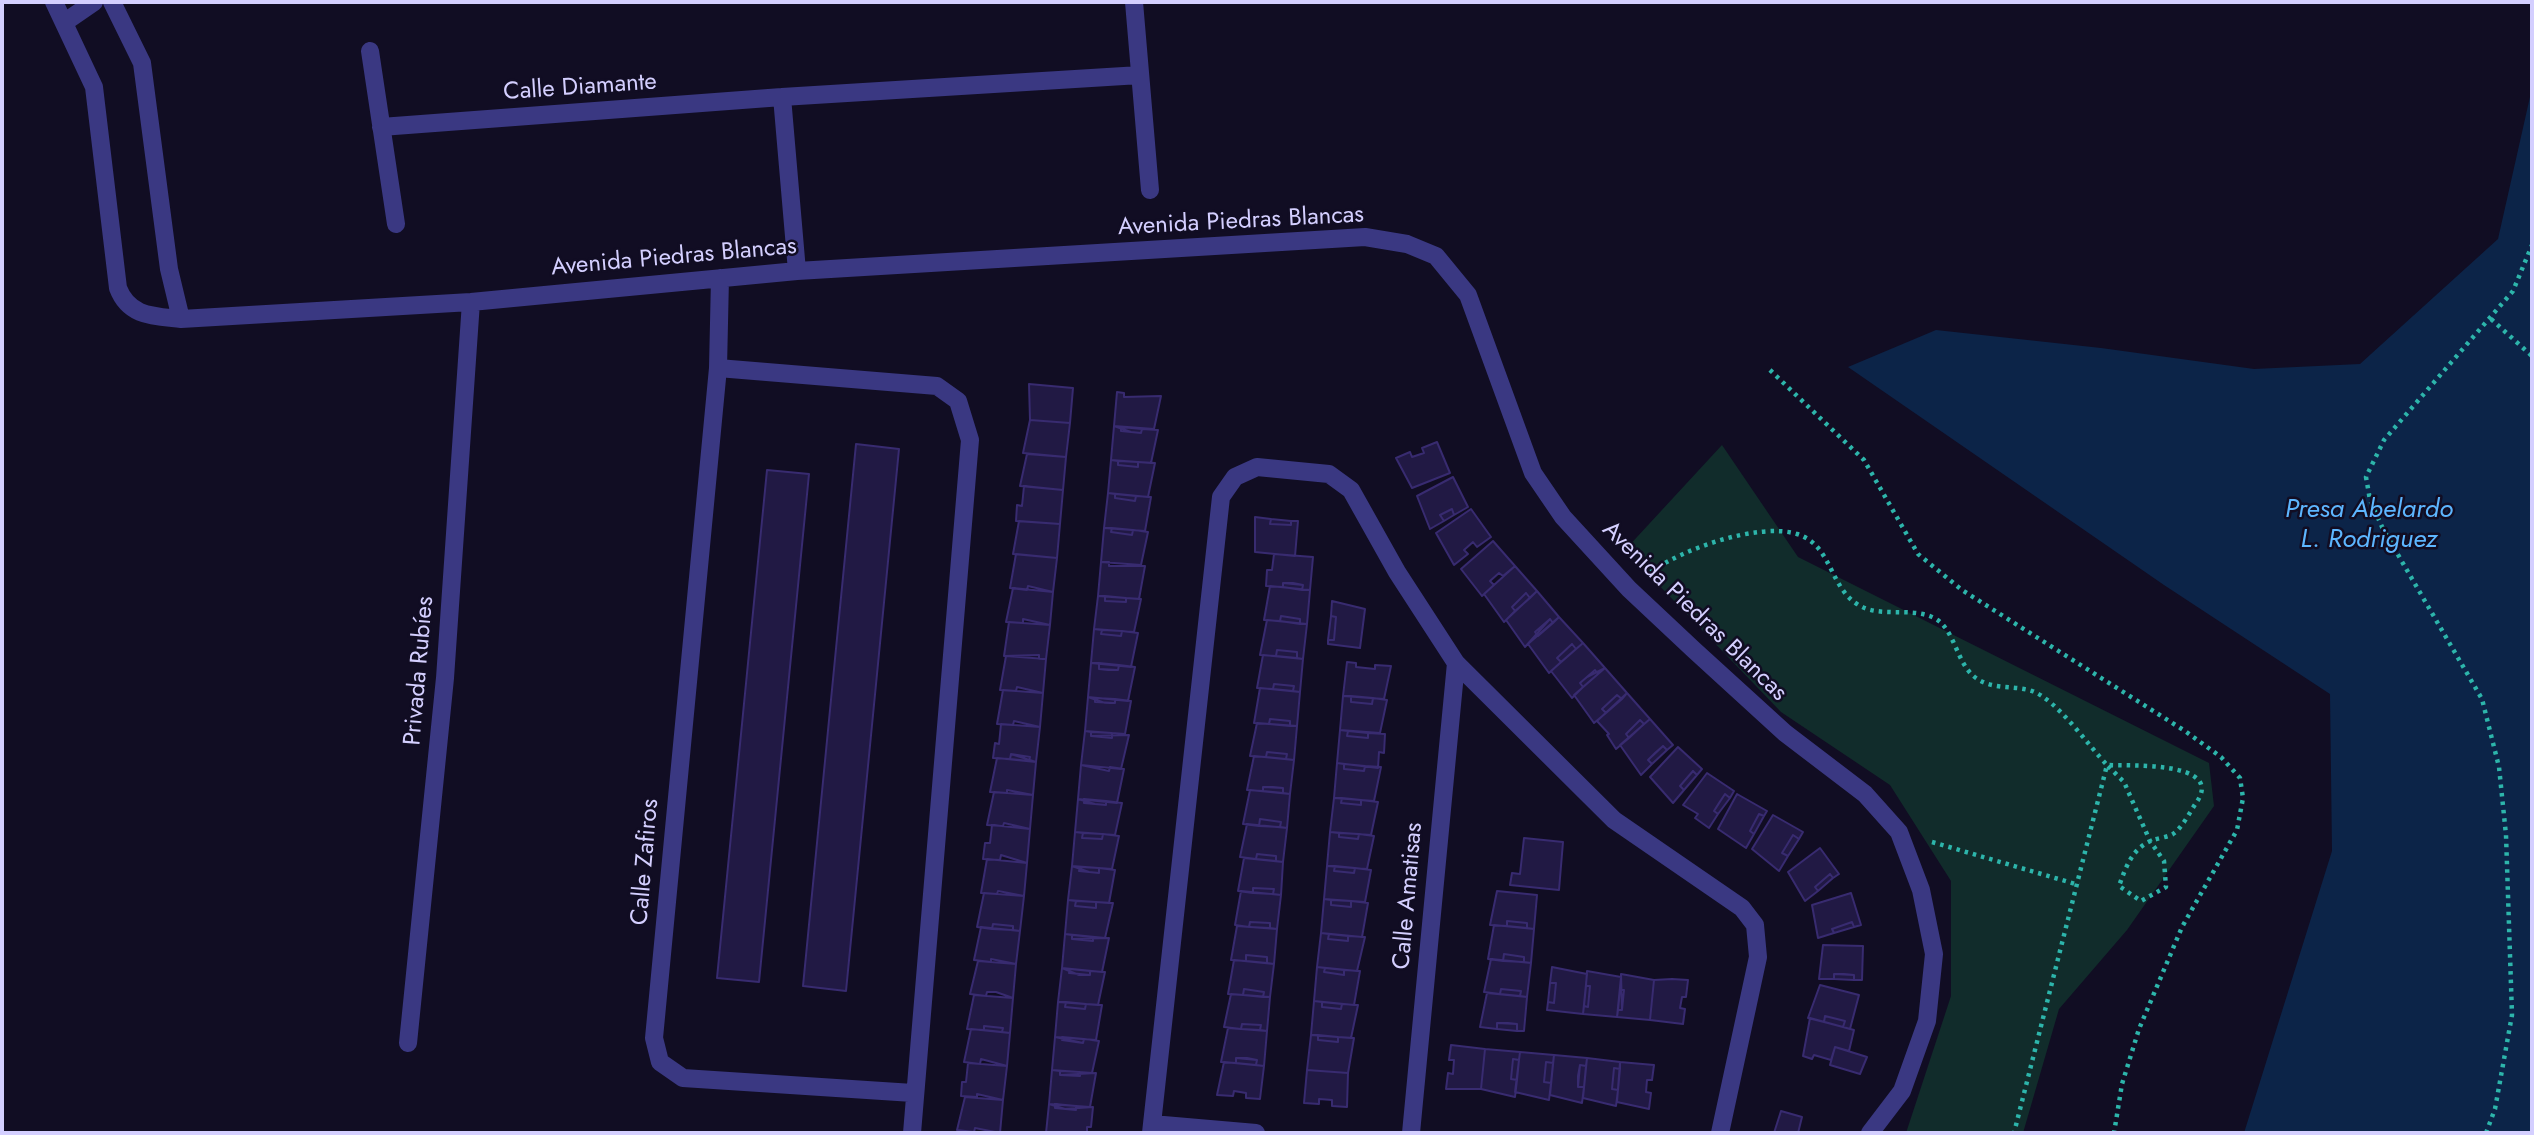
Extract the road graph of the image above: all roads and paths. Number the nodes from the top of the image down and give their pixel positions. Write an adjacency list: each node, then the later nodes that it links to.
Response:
1 (54, 2): 5 (street, Avenida Piedras Blancas)
2 (94, 2): 5 (street)
3 (112, 2): 16 (street)
4 (1134, 2): 7 (street)
5 (65, 22): 16 (street, Avenida Piedras Blancas)
6 (370, 51): 9 (street)
7 (1140, 75): 8 (street, Calle Diamante); 10 (street)
8 (782, 97): 9 (street, Calle Diamante); 13 (street)
9 (382, 127): 11 (street)
10 (1150, 190)
11 (396, 224)
12 (2532, 245): 17 (path)
13 (797, 271): 14 (street, Avenida Piedras Blancas); 21 (street, Avenida Piedras Blancas)
14 (720, 278): 15 (street, Avenida Piedras Blancas); 19 (street, Calle Zafiros)
15 (471, 302): 16 (street, Avenida Piedras Blancas); 27 (street, Privada Rubíes)
16 (181, 319)
17 (2491, 319): 18 (path); 37 (path)
18 (2532, 356)
19 (718, 368): 28 (street); 28 (street, Calle Zafiros)
20 (1770, 370): 36 (path)
21 (1629, 589): 23 (path); 24 (street, Avenida Piedras Blancas)
22 (1456, 663): 29 (street); 32 (street, Calle Amatisas); 33 (street)
23 (2107, 765): 25 (path); 25 (path); 26 (path)
24 (1899, 832): 26 (path); 34 (street, Avenida Piedras Blancas)
25 (2150, 841): 25 (path)
26 (2079, 885): 35 (path)
27 (408, 1043)
28 (913, 1093): 30 (street)
29 (1152, 1129): 31 (street)
30 (912, 1133)
31 (1256, 1133)
32 (1411, 1133)
33 (1720, 1133)
34 (1870, 1133)
35 (2014, 1133)
36 (2113, 1133)
37 (2486, 1133)

